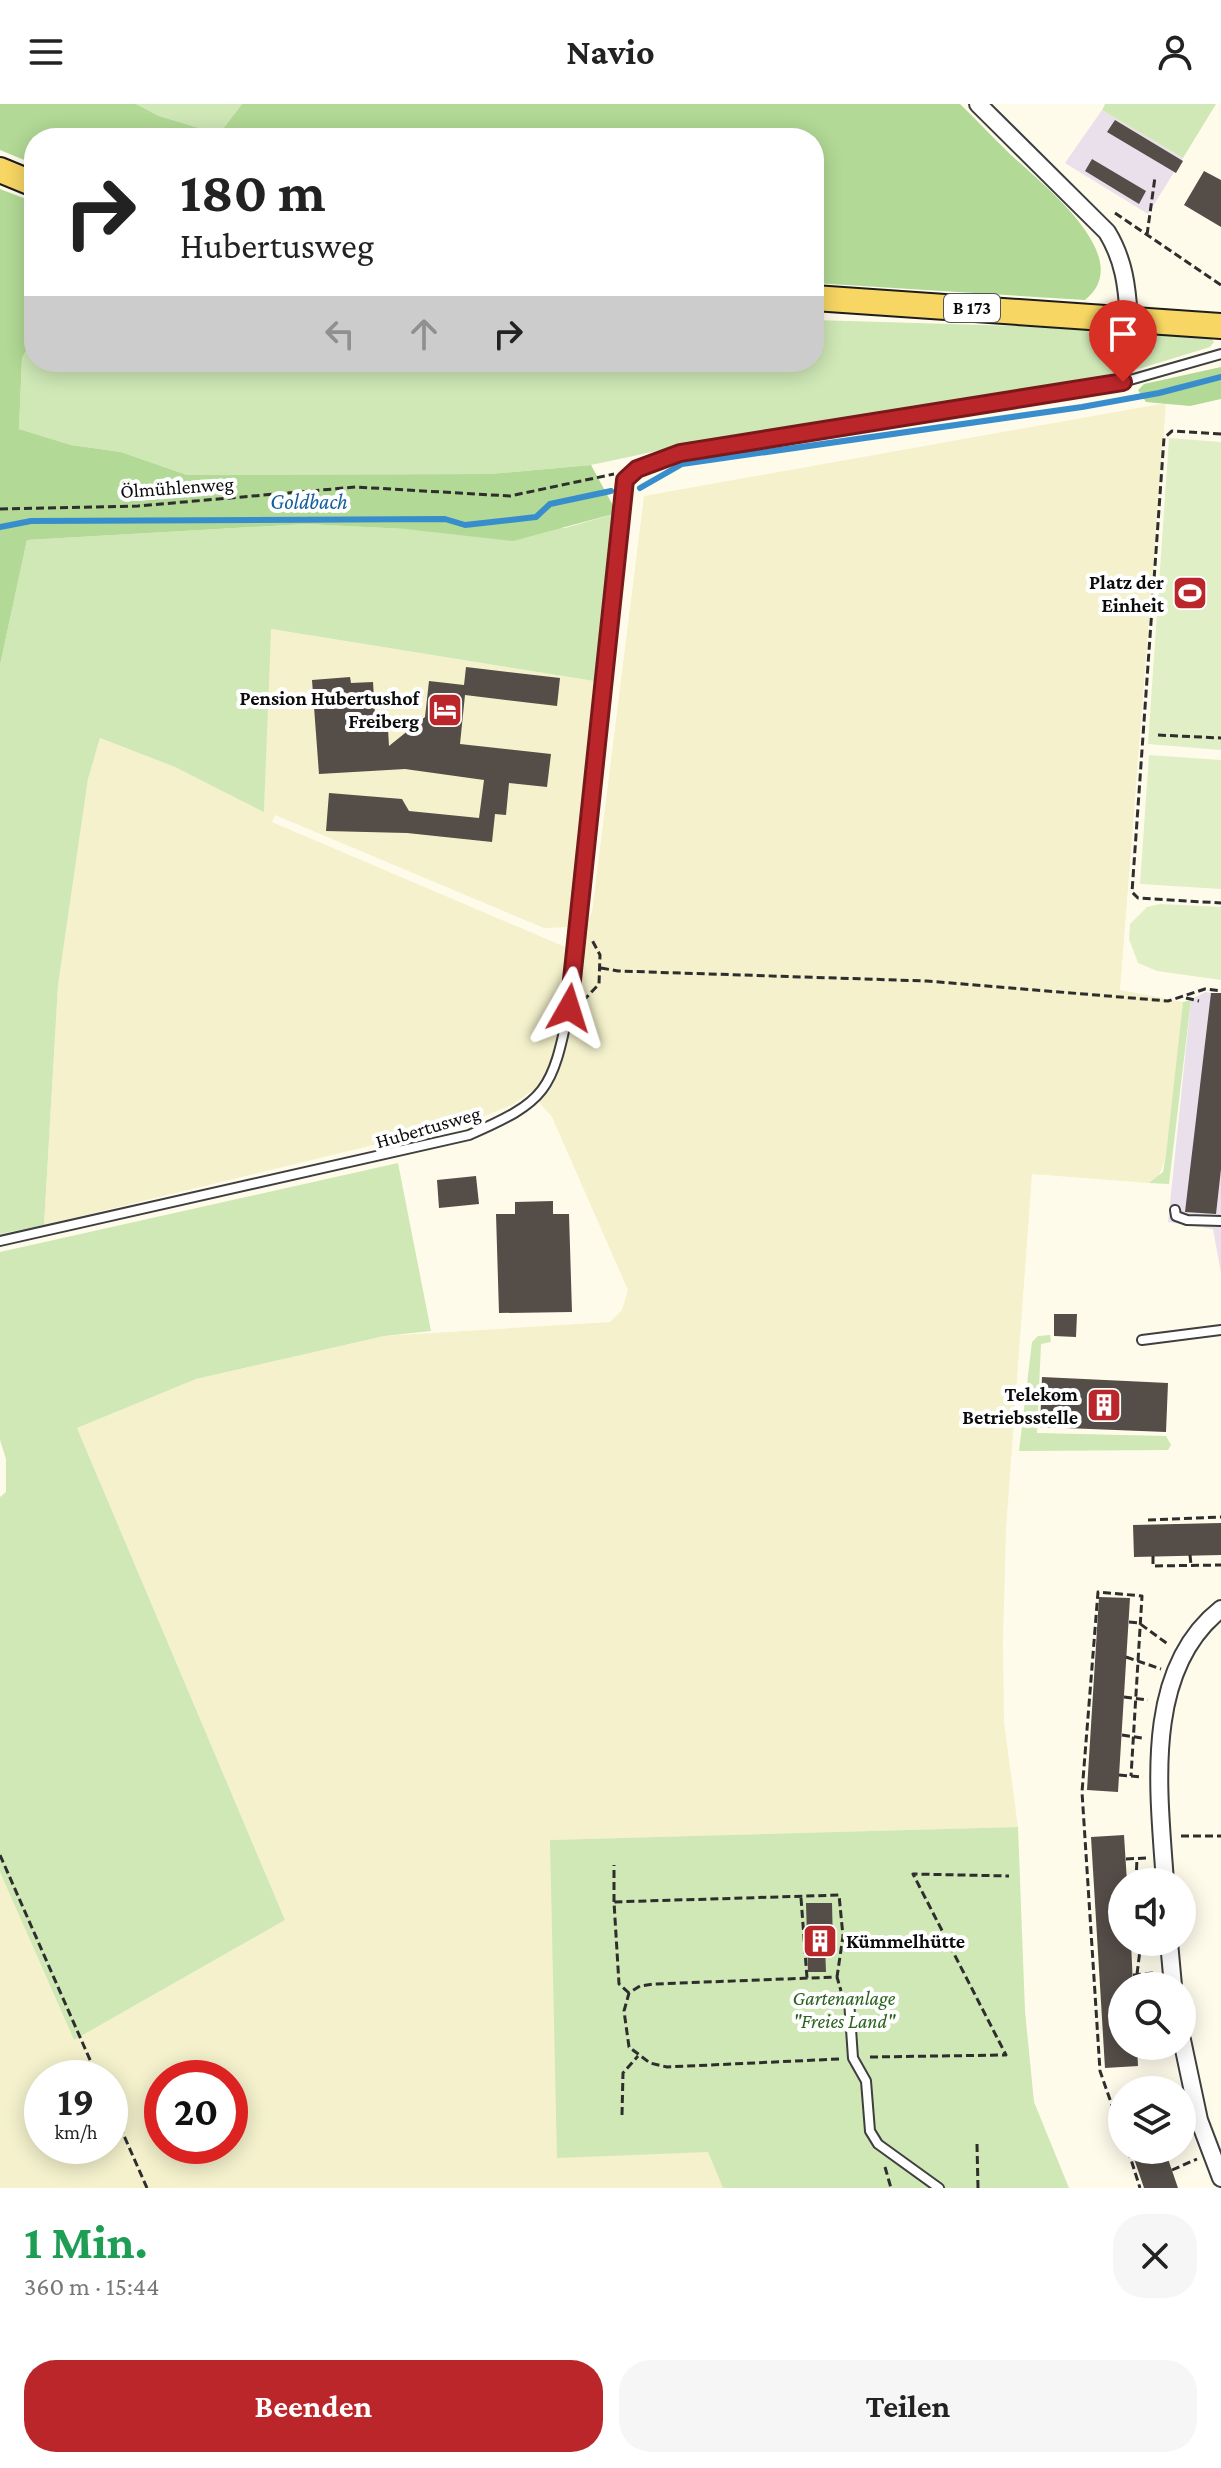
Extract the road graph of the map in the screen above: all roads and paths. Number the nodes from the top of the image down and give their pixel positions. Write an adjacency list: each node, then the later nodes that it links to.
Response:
1 (978, 104): 5 (street)
2 (0, 170): 4 (main road)
3 (1155, 177): 6 (path)
4 (24, 180)
5 (1092, 216): 6 (path); 9 (street)
6 (1147, 235): 7 (path)
7 (1221, 285)
8 (824, 299): 9 (main road, B 173)
9 (1129, 319): 10 (main road, B 173)
10 (1221, 326)
11 (1221, 354): 13 (lane)
12 (1221, 434): 17 (path)
13 (637, 469): 14 (path, Ölmühlenweg); 18 (lane, Hubertusweg)
14 (0, 509)
15 (1158, 735): 16 (path)
16 (1221, 738)
17 (1221, 903)
18 (579, 923): 19 (path); 23 (lane, Hubertusweg)
19 (601, 968): 21 (path); 23 (path)
20 (1221, 991): 21 (path)
21 (1182, 997): 22 (path)
22 (1199, 1001)
23 (569, 1008): 26 (lane, Hubertusweg)
24 (1175, 1210): 25 (lane)
25 (1221, 1221)
26 (0, 1241)
27 (1221, 1330): 28 (lane)
28 (1142, 1340)
29 (1221, 1517): 30 (path)
30 (1148, 1520)
31 (1190, 1555): 33 (path)
32 (1153, 1556): 33 (path)
33 (1191, 1565): 34 (path)
34 (1221, 1565)
35 (1221, 1609): 38 (street)
36 (1129, 1622): 37 (path)
37 (1139, 1623): 38 (path); 40 (path); 64 (path)
38 (1182, 1654): 41 (street)
39 (1126, 1657): 40 (path)
40 (1137, 1660): 41 (path); 43 (path)
41 (1173, 1674): 44 (street)
42 (1124, 1697): 43 (path)
43 (1136, 1699): 44 (path); 45 (path)
44 (1166, 1703): 46 (street)
45 (1131, 1776)
46 (1162, 1836): 47 (path); 52 (street)
47 (1221, 1836)
48 (0, 1855): 62 (path)
49 (1137, 1858): 51 (path)
50 (614, 1865): 55 (path)
51 (1137, 1868)
52 (1164, 1868)
53 (1009, 1876): 61 (path)
54 (801, 1897): 55 (path); 56 (path); 57 (path)
55 (614, 1902): 58 (path)
56 (837, 1977): 57 (path); 59 (path)
57 (807, 1978): 58 (path)
58 (629, 1993): 60 (path)
59 (849, 2000): 61 (lane)
60 (638, 2056): 61 (path); 65 (path)
61 (853, 2058): 73 (lane)
62 (90, 2060)
63 (1186, 2060): 68 (street)
64 (1108, 2094)
65 (622, 2115)
66 (977, 2144): 74 (path)
67 (128, 2145): 72 (path)
68 (1212, 2153): 70 (path); 71 (street)
69 (1132, 2164): 75 (path)
70 (1172, 2170)
71 (1221, 2178)
72 (147, 2188)
73 (939, 2188)
74 (978, 2188)
75 (1140, 2188)

